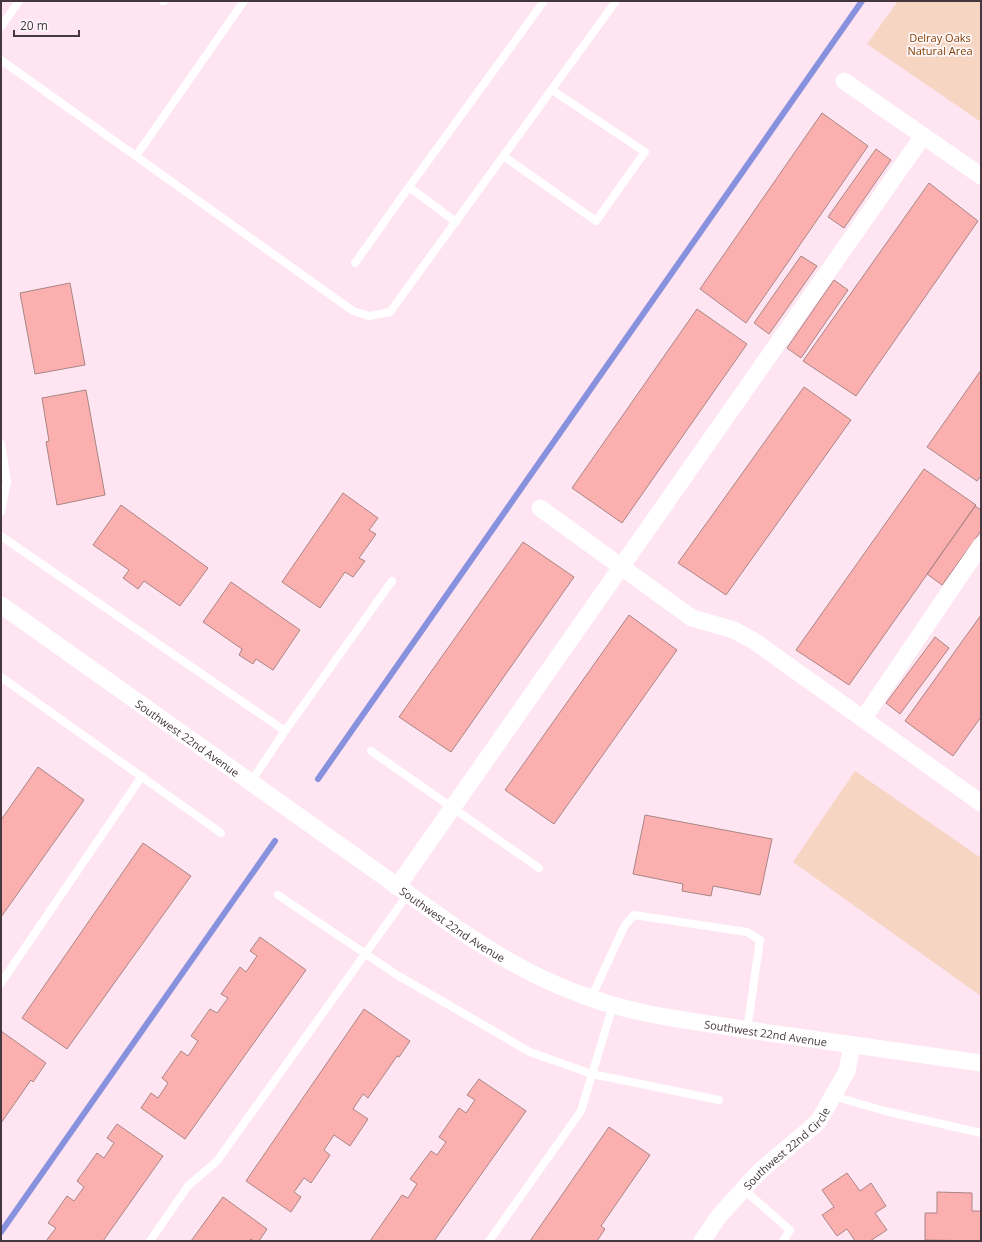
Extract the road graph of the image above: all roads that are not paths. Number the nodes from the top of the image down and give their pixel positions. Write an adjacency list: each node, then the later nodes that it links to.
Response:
1 (19, 1): 5 (lane)
2 (244, 1): 10 (lane)
3 (544, 1): 13 (lane)
4 (616, 1): 8 (lane)
5 (1, 27)
6 (1, 60): 10 (lane)
7 (844, 81): 9 (street)
8 (552, 90): 11 (lane); 11 (lane)
9 (923, 136): 12 (street); 21 (street)
10 (136, 156): 14 (lane)
11 (503, 156): 14 (lane)
12 (981, 176)
13 (409, 187): 14 (lane); 15 (lane)
14 (456, 222)
15 (355, 263)
16 (1, 444): 18 (lane)
17 (540, 508): 21 (street)
18 (1, 512)
19 (1, 536): 26 (lane)
20 (981, 545): 25 (street)
21 (622, 567): 25 (street); 31 (street)
22 (392, 581): 26 (lane)
23 (1, 605): 29 (street, Southwest 22nd Avenue)
24 (1, 677): 28 (lane)
25 (863, 719): 30 (street)
26 (285, 731): 29 (lane)
27 (371, 751): 31 (lane)
28 (142, 776): 32 (lane); 37 (lane)
29 (250, 783): 34 (street, Southwest 22nd Avenue)
30 (981, 804)
31 (453, 808): 33 (lane); 34 (street)
32 (221, 833)
33 (539, 868)
34 (403, 890): 36 (lane); 38 (street, Southwest 22nd Avenue)
35 (278, 895): 36 (lane)
36 (365, 954): 43 (lane); 48 (lane)
37 (1, 983)
38 (591, 998): 39 (street, Southwest 22nd Avenue); 40 (lane)
39 (613, 1005): 40 (street, Southwest 22nd Avenue); 43 (lane)
40 (747, 1030): 41 (street, Southwest 22nd Avenue)
41 (852, 1046): 42 (street, Southwest 22nd Avenue); 44 (street, Southwest 22nd Circle)
42 (981, 1063)
43 (592, 1074): 45 (lane); 49 (lane)
44 (833, 1096): 46 (lane); 47 (street, Southwest 22nd Circle)
45 (719, 1100)
46 (981, 1133)
47 (743, 1190): 50 (street, Southwest 22nd Circle); 51 (lane)
48 (150, 1241)
49 (489, 1241)
50 (702, 1241)
51 (783, 1241)

